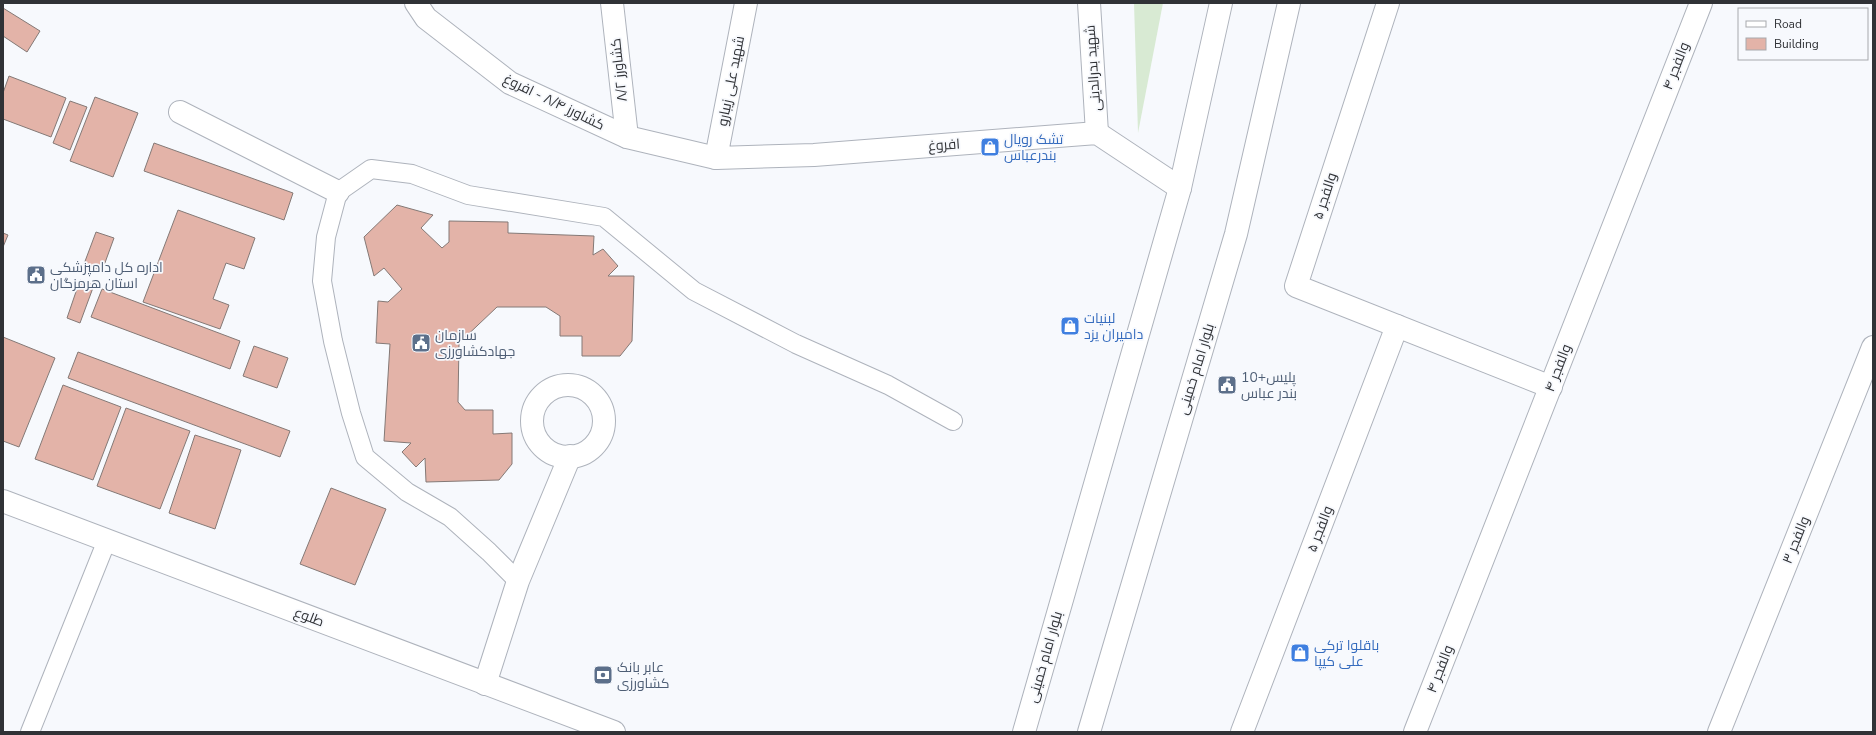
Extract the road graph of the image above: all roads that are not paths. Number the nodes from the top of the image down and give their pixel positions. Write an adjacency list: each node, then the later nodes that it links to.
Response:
1 (416, 3): 11 (street, کشاورز ۸/۴ - افروغ)
2 (612, 3): 11 (street, کشاورز ۸/۲)
3 (746, 3): 12 (street, شهید علی زیبارو)
4 (1089, 3): 10 (street, شهید بدرالدینی)
5 (1221, 3): 13 (street, بلوار امام خمینی)
6 (1289, 3): 27 (street, بلوار امام خمینی)
7 (1388, 3): 15 (street, والفجر ۵)
8 (1701, 3): 17 (street, والفجر ۴)
9 (180, 112): 14 (street)
10 (1097, 133): 12 (street, افروغ); 13 (street)
11 (627, 137): 12 (street, کشاورز ۸/۴ - افروغ)
12 (716, 158)
13 (1180, 188): 26 (street, بلوار امام خمینی)
14 (338, 192): 18 (lane); 22 (lane)
15 (1397, 326): 17 (street, والفجر ۵); 28 (street, والفجر ۵)
16 (1873, 347): 30 (street, والفجر ۳)
17 (1551, 387): 29 (street, والفجر ۴)
18 (953, 421)
19 (570, 456): 22 (street)
20 (3, 501): 21 (street, طلوع)
21 (107, 540): 23 (street, طلوع); 24 (lane)
22 (518, 581): 23 (street)
23 (485, 684): 25 (street, طلوع)
24 (30, 732)
25 (614, 732)
26 (1024, 732)
27 (1089, 732)
28 (1242, 732)
29 (1415, 732)
30 (1718, 732)

